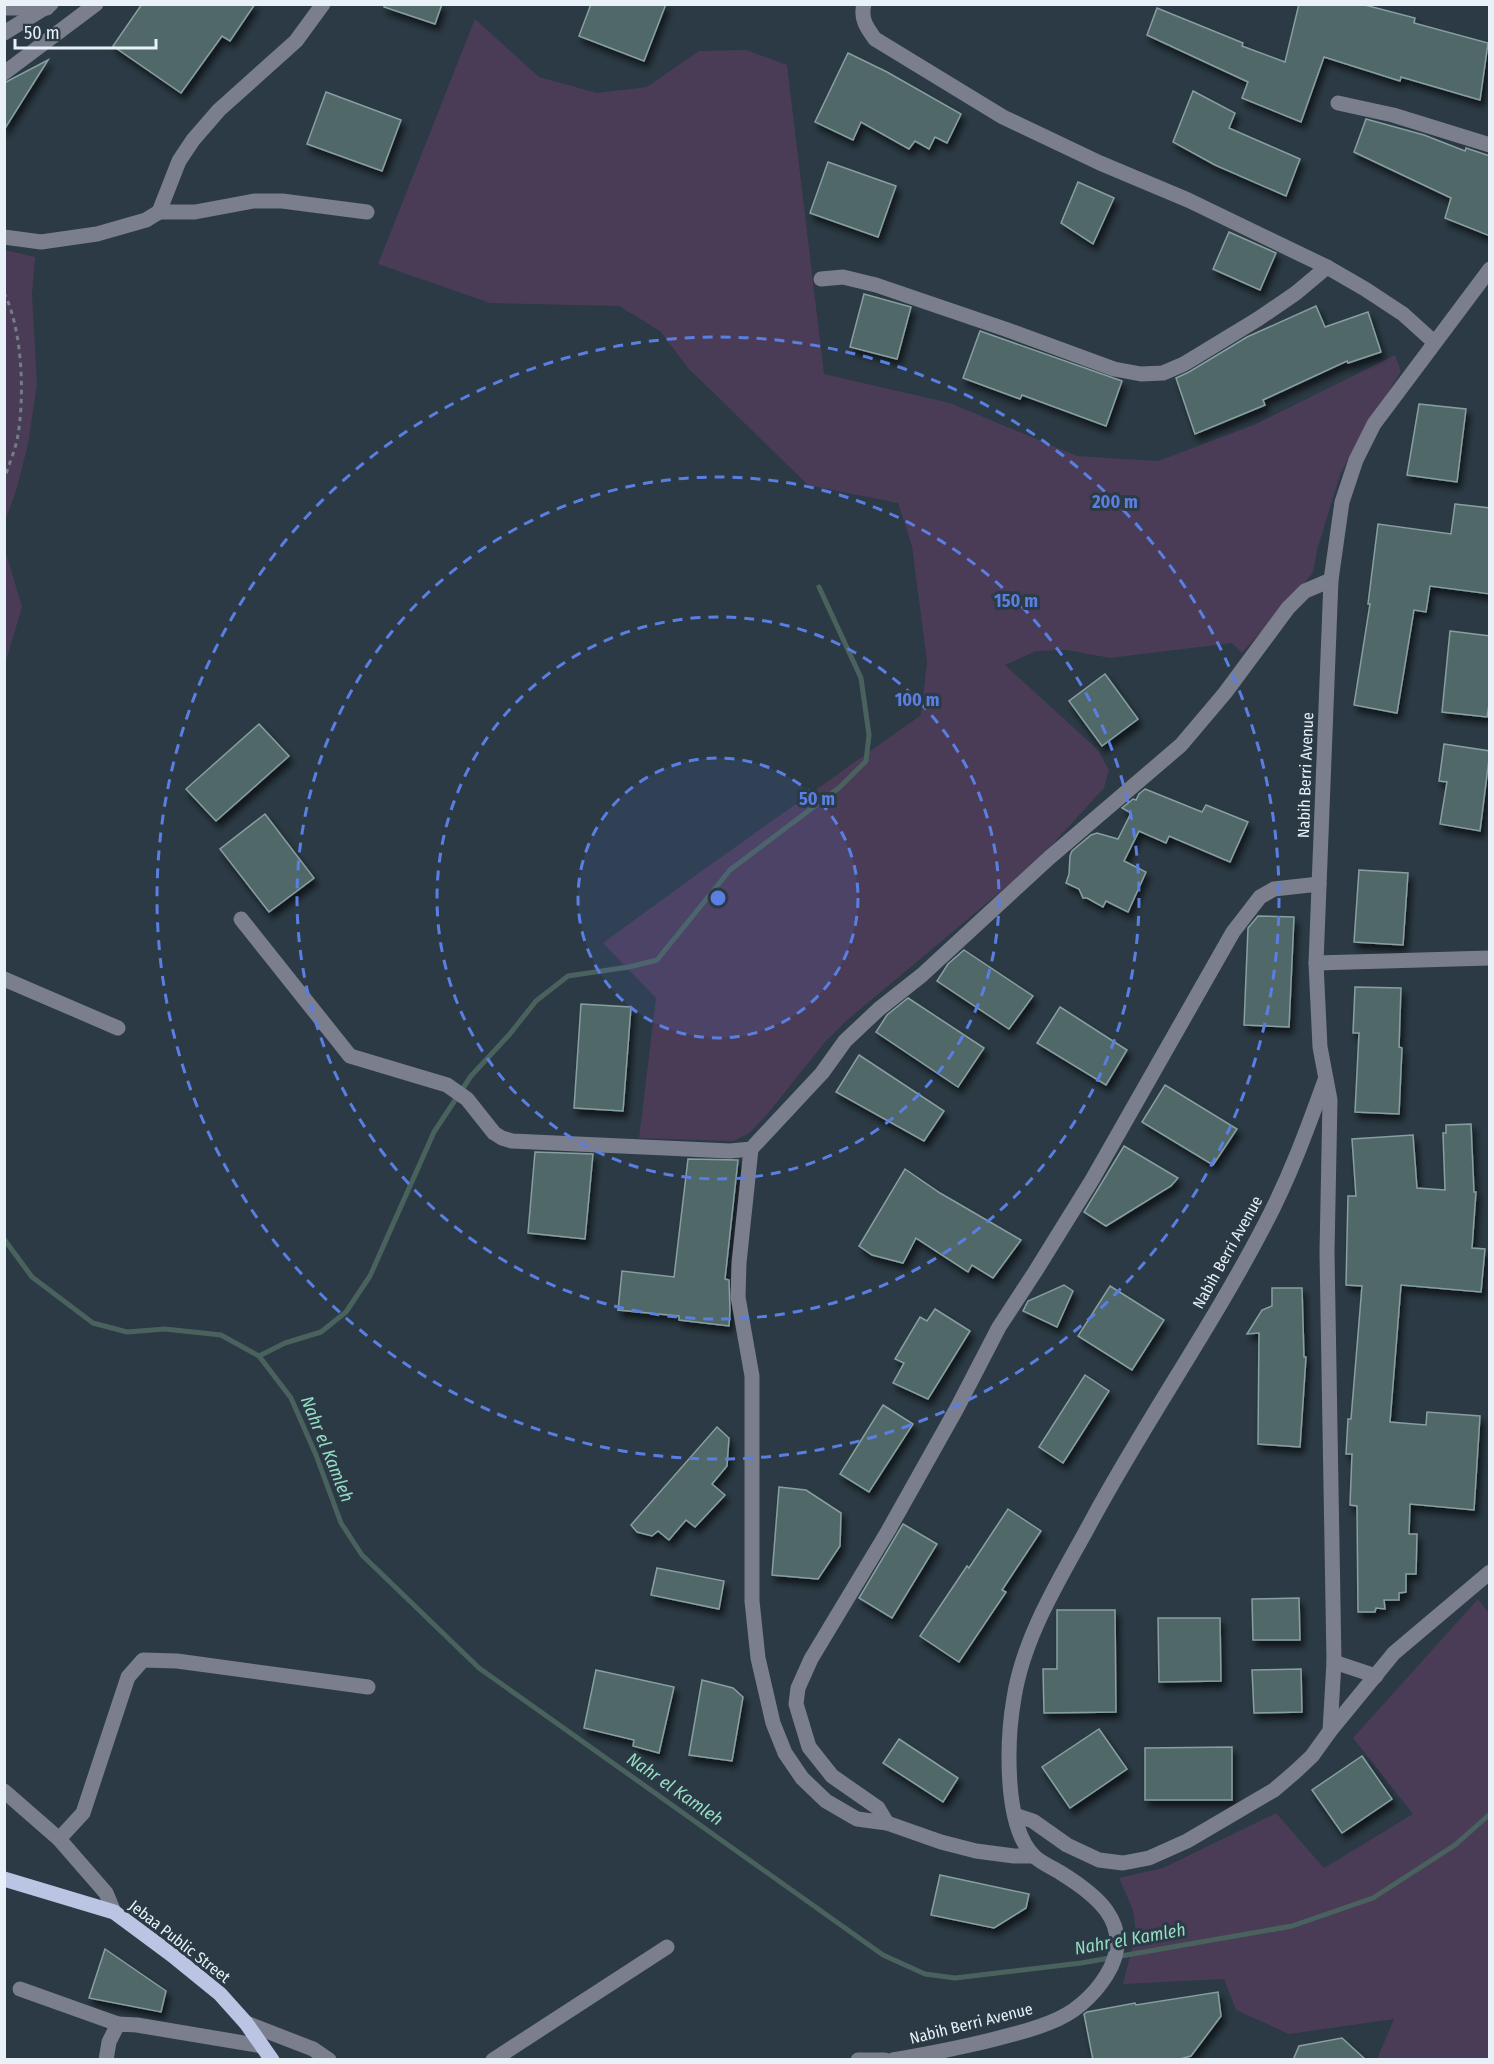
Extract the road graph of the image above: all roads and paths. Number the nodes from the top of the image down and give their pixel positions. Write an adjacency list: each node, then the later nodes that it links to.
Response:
1 (96, 4): 7 (street)
2 (323, 4): 10 (street)
3 (864, 4): 13 (street)
4 (49, 6): 5 (street); 6 (street)
5 (4, 8)
6 (4, 33)
7 (4, 73)
8 (1338, 102): 9 (street)
9 (1490, 145)
10 (159, 212): 11 (street); 12 (street)
11 (367, 212)
12 (4, 237)
13 (1327, 267): 15 (street); 17 (street)
14 (1490, 269): 17 (street, Nabih Berri Avenue)
15 (821, 279)
16 (4, 293): 18 (path)
17 (1434, 342): 19 (street, Nabih Berri Avenue)
18 (4, 480)
19 (1331, 580): 20 (street, Nabih Berri Avenue); 27 (street)
20 (1319, 884): 23 (street, Nabih Berri Avenue); 35 (street)
21 (241, 919): 27 (street)
22 (1490, 958): 23 (street)
23 (1316, 963): 26 (street, Nabih Berri Avenue)
24 (4, 980): 25 (street)
25 (118, 1028)
26 (1325, 1080): 29 (street); 34 (street, Nabih Berri Avenue)
27 (751, 1149): 35 (street)
28 (1490, 1572): 30 (street)
29 (1334, 1662): 30 (street); 32 (street)
30 (1376, 1676): 32 (street)
31 (368, 1687): 36 (street)
32 (1330, 1731): 34 (street)
33 (4, 1791): 36 (street)
34 (1015, 1815): 37 (street, Nabih Berri Avenue)
35 (887, 1823): 37 (street)
36 (59, 1839): 39 (street)
37 (1034, 1856): 51 (street, Nabih Berri Avenue)
38 (4, 1879): 39 (main road, Jebaa Public Street)
39 (114, 1912): 42 (main road, Jebaa Public Street)
40 (667, 1947): 48 (street)
41 (20, 1989): 43 (street)
42 (246, 2022): 44 (main road, Jebaa Public Street); 47 (street)
43 (118, 2024): 44 (street); 45 (street)
44 (262, 2046): 46 (main road, Jebaa Public Street)
45 (106, 2060)
46 (272, 2060)
47 (329, 2060)
48 (493, 2060)
49 (858, 2060): 50 (street)
50 (885, 2060)
51 (893, 2060)

